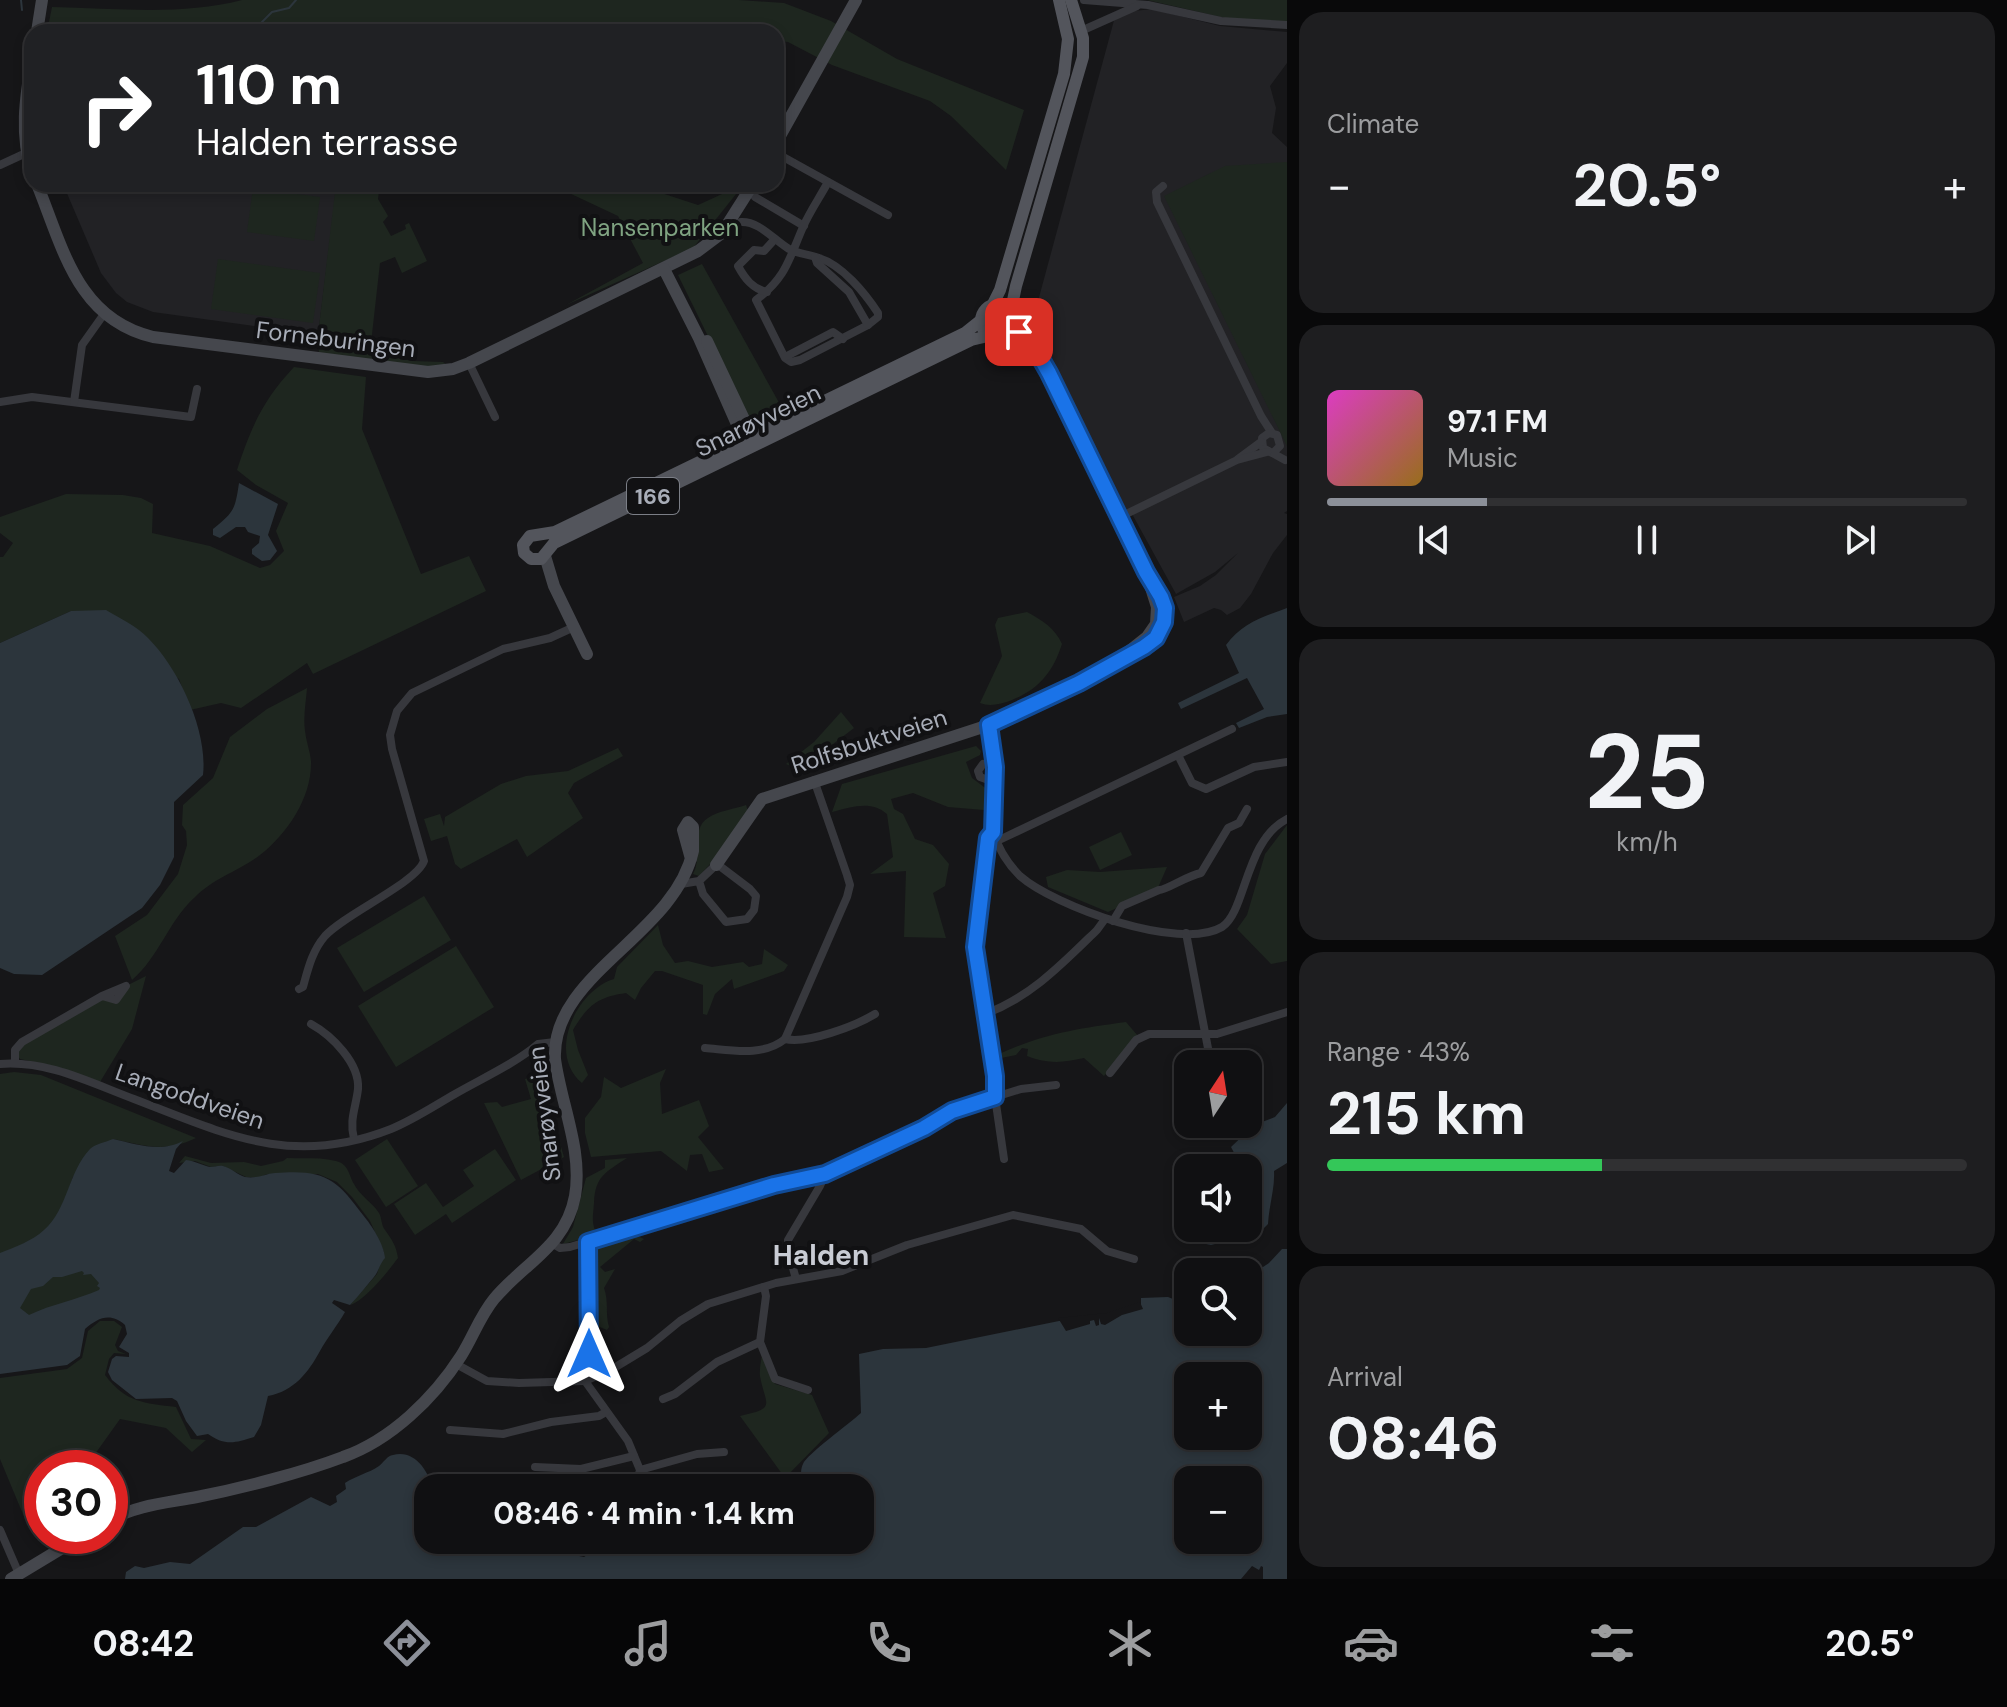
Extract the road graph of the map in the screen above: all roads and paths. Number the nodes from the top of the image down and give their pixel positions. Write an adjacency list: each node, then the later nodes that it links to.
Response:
1 (856, 0): 7 (street)
2 (1084, 0): 4 (street)
3 (1061, 1): 6 (main road, 166); 24 (main road, 166)
4 (1141, 4): 5 (street); 6 (street)
5 (1287, 25)
6 (1081, 31): 25 (main road, 166)
7 (784, 129)
8 (24, 154): 10 (street)
9 (784, 157): 11 (street)
10 (0, 165)
11 (828, 182): 16 (street); 18 (street)
12 (1163, 186): 40 (street)
13 (40, 192): 26 (street, Forneburingen)
14 (753, 192): 22 (street, Forneburingen)
15 (755, 192): 18 (street)
16 (888, 215)
17 (741, 222): 19 (street)
18 (804, 226): 20 (street)
19 (774, 240): 20 (street); 23 (street)
20 (794, 252): 21 (street); 23 (street)
21 (815, 257): 28 (street); 28 (street)
22 (667, 267): 33 (street, Forneburingen); 39 (street)
23 (767, 292): 28 (street)
24 (993, 304): 25 (main road); 27 (main road, 166)
25 (1011, 310): 29 (main road, 166)
26 (104, 314): 33 (street, Forneburingen); 36 (street)
27 (980, 321): 30 (main road); 39 (main road, Snarøyveien / 166)
28 (868, 325)
29 (1015, 325): 31 (main road); 32 (street, Rolfsbuktveien)
30 (988, 336): 31 (main road, 166); 39 (main road, Snarøyveien / 166)
31 (1004, 337): 32 (street)
32 (1038, 356): 42 (street, Rolfsbuktveien)
33 (469, 363): 37 (street)
34 (197, 389): 36 (street)
35 (0, 402): 36 (street)
36 (74, 402)
37 (495, 417)
38 (1287, 432): 40 (street)
39 (752, 440): 43 (main road, Snarøyveien / 166); 44 (main road, Snarøyveien / 166)
40 (1274, 442): 41 (street); 42 (street)
41 (1286, 463)
42 (1120, 517): 47 (street, Rolfsbuktveien)
43 (541, 536): 44 (main road); 44 (main road)
44 (542, 555): 45 (street)
45 (574, 627): 46 (street); 63 (street)
46 (587, 654)
47 (984, 727): 52 (street, Rolfsbuktveien); 53 (street)
48 (1232, 729): 49 (street)
49 (1178, 755): 50 (street); 57 (street)
50 (1287, 762)
51 (983, 764): 53 (street)
52 (814, 780): 58 (street, Rolfsbuktveien); 70 (street)
53 (994, 782): 57 (street)
54 (1247, 809): 61 (street)
55 (1287, 819): 62 (street)
56 (689, 834): 60 (street, Snarøyveien)
57 (995, 836): 61 (street); 67 (street)
58 (716, 865): 59 (street); 59 (street)
59 (699, 881): 60 (street)
60 (681, 884): 71 (street, Snarøyveien)
61 (1109, 920): 62 (street); 67 (street)
62 (1186, 933): 69 (street)
63 (299, 989)
64 (102, 996): 74 (street)
65 (1287, 1012): 69 (street)
66 (875, 1014): 70 (street)
67 (985, 1014): 78 (street)
68 (311, 1024): 79 (street)
69 (1204, 1035): 73 (street); 76 (street)
70 (785, 1039): 72 (street)
71 (554, 1046): 79 (street, Langoddveien); 83 (street, Snarøyveien)
72 (705, 1048)
73 (1208, 1050)
74 (15, 1063): 75 (street, Langoddveien); 79 (street, Langoddveien)
75 (0, 1064)
76 (1110, 1073)
77 (1056, 1085): 78 (street)
78 (995, 1097): 80 (street); 81 (street)
79 (354, 1139)
80 (1004, 1159)
81 (825, 1174): 82 (street); 85 (street)
82 (588, 1242): 83 (street); 89 (street)
83 (553, 1244): 88 (street, Snarøyveien)
84 (1134, 1259): 85 (street)
85 (796, 1279): 86 (street)
86 (764, 1287): 87 (street); 90 (street)
87 (760, 1342): 91 (street); 92 (street)
88 (456, 1364): 90 (street); 100 (street, Snarøyveien)
89 (590, 1364)
90 (585, 1381): 93 (street)
91 (808, 1390)
92 (663, 1399)
93 (606, 1412): 94 (street); 96 (street)
94 (450, 1430)
95 (724, 1452): 98 (street)
96 (634, 1456): 97 (street); 98 (street)
97 (535, 1467)
98 (640, 1470): 99 (street)
99 (639, 1474)
100 (128, 1512)
101 (0, 1530): 103 (street)
102 (53, 1554): 103 (street)
103 (15, 1577)

